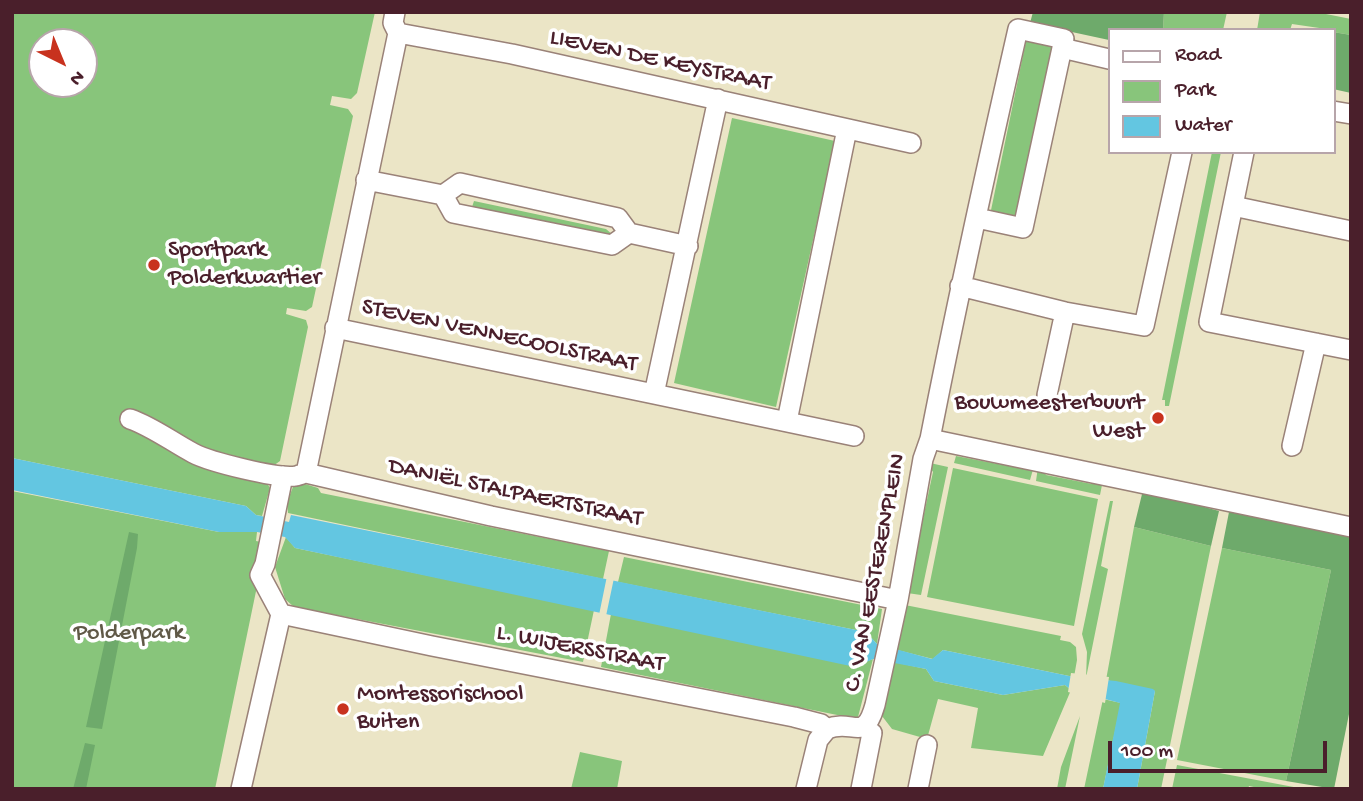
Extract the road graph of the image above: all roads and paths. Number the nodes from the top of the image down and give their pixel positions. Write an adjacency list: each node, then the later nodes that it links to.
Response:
1 (395, 12): 2 (street)
2 (398, 33): 5 (street, LIEVEN DE KEYSTRAAT); 10 (street)
3 (1062, 48): 4 (street); 13 (street); 13 (street)
4 (1108, 59)
5 (718, 99): 6 (street, LIEVEN DE KEYSTRAAT); 16 (street)
6 (847, 129): 7 (street, LIEVEN DE KEYSTRAAT); 25 (street)
7 (911, 143)
8 (1182, 154): 18 (street)
9 (1244, 154): 12 (street)
10 (366, 180): 11 (street); 19 (street)
11 (443, 195): 15 (street); 15 (street)
12 (1233, 206): 14 (street); 20 (street)
13 (977, 218): 17 (street)
14 (1351, 231)
15 (629, 233): 16 (street)
16 (688, 246): 22 (street)
17 (960, 286): 18 (street); 27 (street)
18 (1065, 313): 23 (street)
19 (335, 328): 22 (street, STEVEN VENNECOOLSTRAAT); 29 (street)
20 (1316, 343): 21 (street); 28 (street)
21 (1351, 350)
22 (654, 394): 25 (street, STEVEN VENNECOOLSTRAAT)
23 (1047, 395)
24 (130, 419): 30 (street, DANIËL STALPAERTSTRAAT)
25 (787, 421): 26 (street, STEVEN VENNECOOLSTRAAT)
26 (854, 436)
27 (930, 439): 31 (street, C. VAN EESTERENPLEIN); 32 (street, C. VAN EESTERENPLEIN)
28 (1292, 446)
29 (306, 473): 30 (street, DANIËL STALPAERTSTRAAT); 32 (street, DANIËL STALPAERTSTRAAT)
30 (283, 475): 33 (street)
31 (1351, 527)
32 (898, 600): 35 (street, C. VAN EESTERENPLEIN)
33 (281, 614): 34 (street, L. WIJERSSTRAAT); 37 (street)
34 (827, 729): 35 (street, L. WIJERSSTRAAT); 38 (street)
35 (870, 729): 39 (street, C. VAN EESTERENPLEIN)
36 (927, 745): 40 (street)
37 (241, 789)
38 (806, 789)
39 (861, 789)
40 (918, 789)

